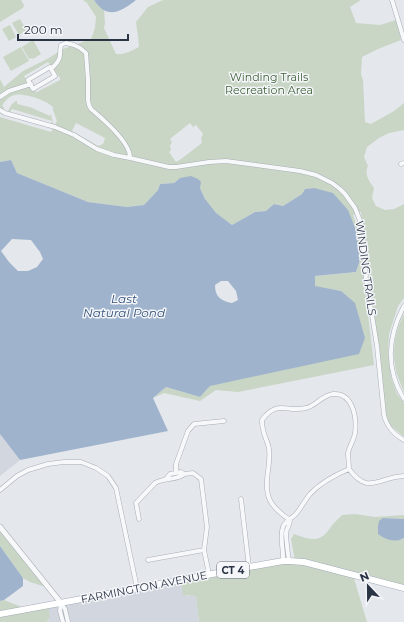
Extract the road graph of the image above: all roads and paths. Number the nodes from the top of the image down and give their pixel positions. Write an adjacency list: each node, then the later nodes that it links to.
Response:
1 (392, 0): 2 (street)
2 (404, 40)
3 (51, 69): 4 (street); 4 (street); 7 (street)
4 (31, 84): 5 (street)
5 (0, 97)
6 (0, 110): 7 (street, WINDING TRAILS)
7 (130, 158): 11 (street, WINDING TRAILS)
8 (404, 306): 9 (street)
9 (404, 400)
10 (224, 421): 13 (street)
11 (404, 440)
12 (349, 469): 15 (street); 20 (street); 20 (street)
13 (176, 473): 14 (street); 16 (street)
14 (184, 474): 16 (street); 22 (street)
15 (404, 476)
16 (166, 479): 19 (street)
17 (0, 490): 27 (street)
18 (242, 498): 25 (street)
19 (138, 519)
20 (290, 520): 24 (street)
21 (0, 527): 29 (street)
22 (204, 550): 23 (street); 26 (street)
23 (148, 560)
24 (286, 561): 25 (main road, FARMINGTON AVENUE / CT 4); 28 (main road, FARMINGTON AVENUE / CT 4)
25 (249, 567): 26 (main road, FARMINGTON AVENUE / CT 4)
26 (209, 574): 27 (main road, FARMINGTON AVENUE / CT 4)
27 (136, 588): 29 (main road, FARMINGTON AVENUE / CT 4)
28 (404, 588)
29 (61, 603): 30 (main road, FARMINGTON AVENUE / CT 4); 31 (street); 32 (street)
30 (0, 614)
31 (63, 622)
32 (68, 622)

